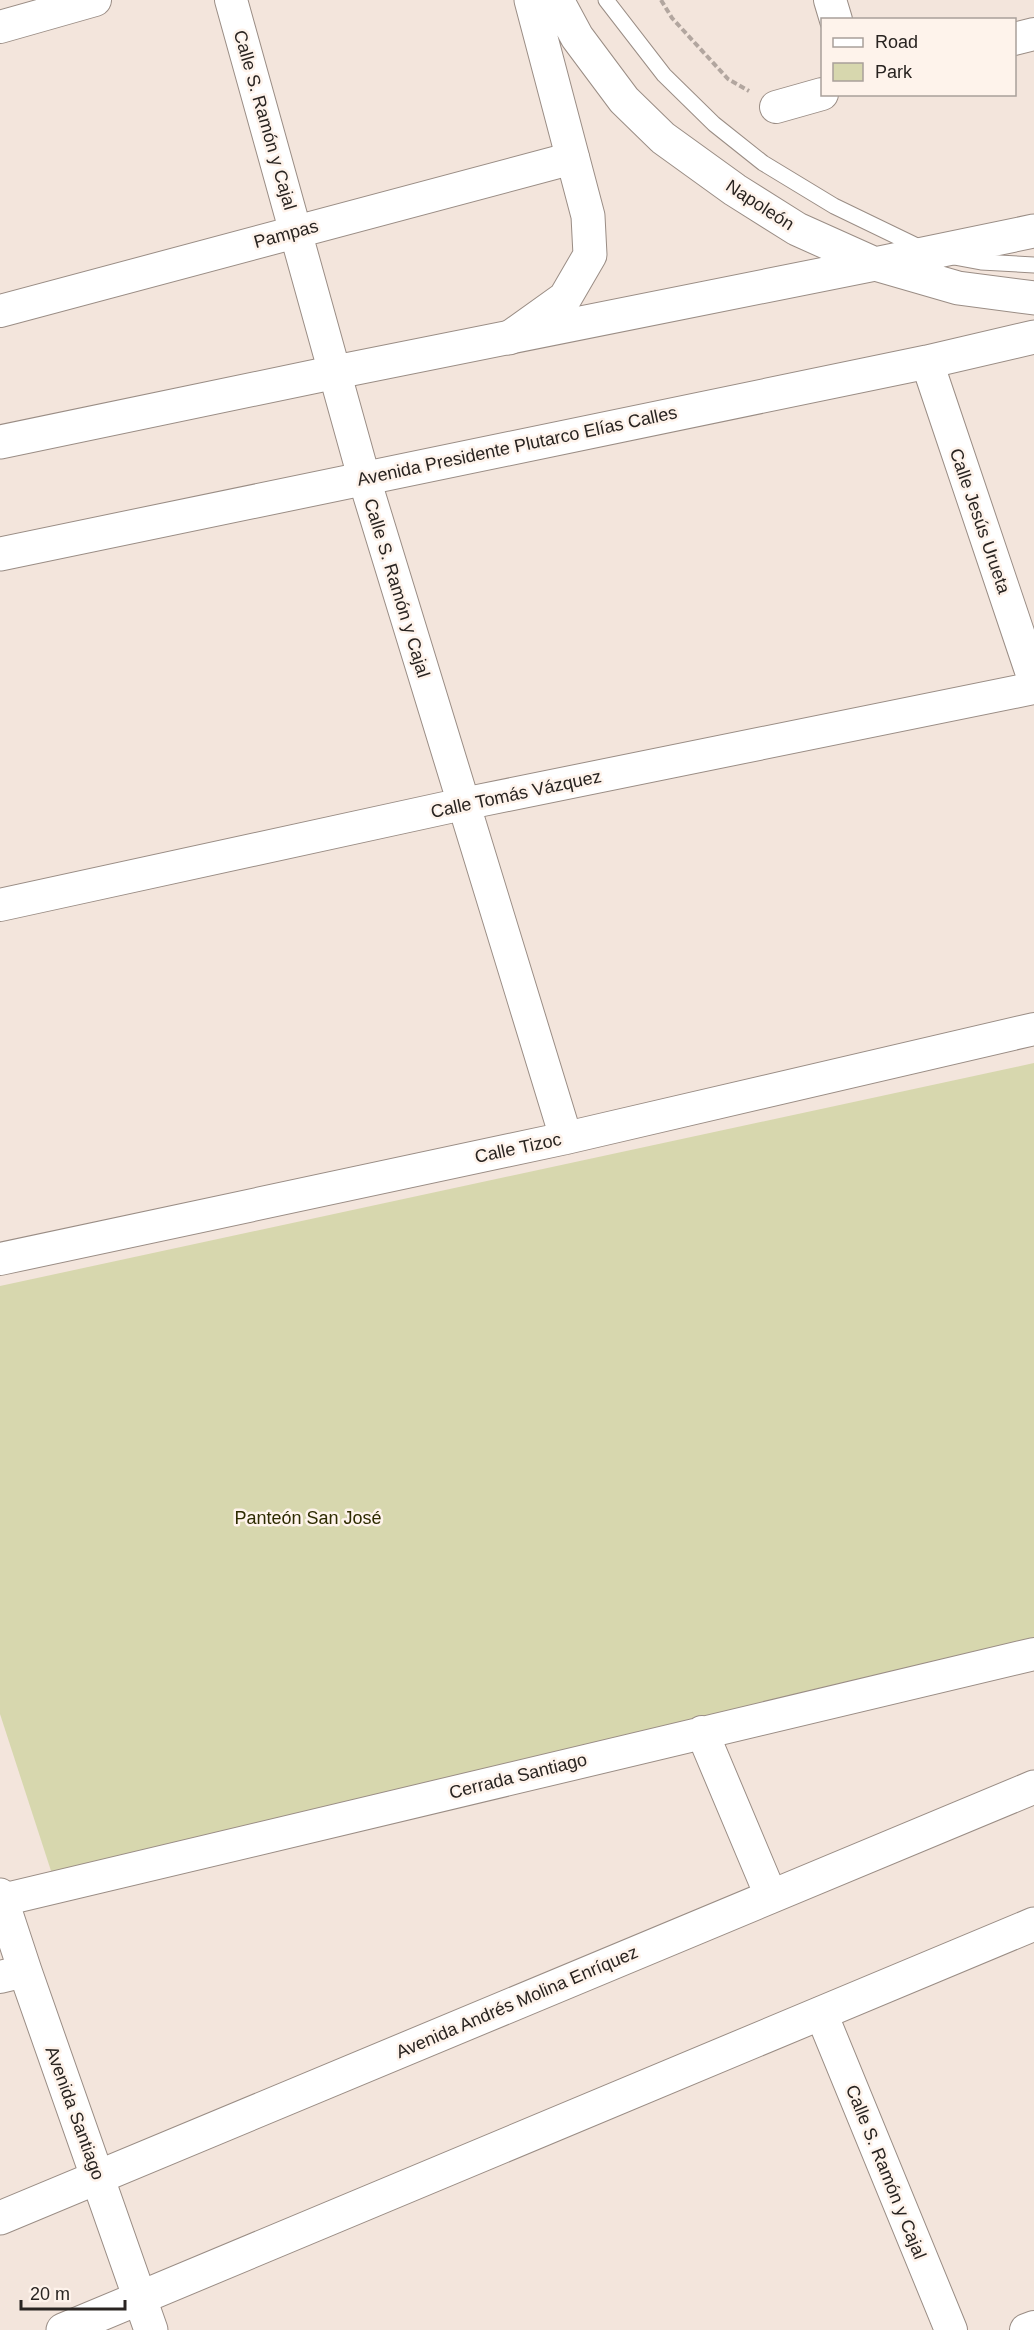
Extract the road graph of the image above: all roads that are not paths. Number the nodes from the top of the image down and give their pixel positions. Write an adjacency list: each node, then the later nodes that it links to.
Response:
1 (95, 0): 8 (street)
2 (231, 0): 14 (street, Calle S. Ramón y Cajal)
3 (531, 0): 13 (main road)
4 (557, 0): 17 (main road, Napoleón)
5 (606, 0): 16 (lane)
6 (830, 0): 7 (street)
7 (835, 18)
8 (0, 27)
9 (1034, 34): 10 (street)
10 (1016, 38)
11 (821, 94): 12 (street)
12 (776, 107)
13 (573, 158): 14 (street, Pampas); 22 (main road)
14 (297, 231): 20 (street, Pampas); 24 (street, Calle S. Ramón y Cajal)
15 (1034, 231): 16 (main road)
16 (931, 253): 17 (main road); 18 (lane)
17 (875, 264): 19 (main road, Napoleón); 22 (main road)
18 (1034, 265)
19 (1034, 298)
20 (0, 311)
21 (1034, 337): 23 (main road, Avenida Presidente Plutarco Elías Calles)
22 (509, 338): 24 (main road)
23 (927, 362): 26 (main road, Avenida Presidente Plutarco Elías Calles); 28 (street, Calle Jesús Urueta)
24 (336, 372): 25 (main road); 26 (street, Calle S. Ramón y Cajal)
25 (0, 442)
26 (364, 478): 27 (main road, Avenida Presidente Plutarco Elías Calles); 30 (street, Calle S. Ramón y Cajal)
27 (0, 554)
28 (1034, 680)
29 (1034, 688): 30 (street, Calle Tomás Vázquez)
30 (463, 804): 31 (street, Calle Tomás Vázquez); 33 (street, Calle S. Ramón y Cajal)
31 (0, 905)
32 (1034, 1029): 33 (street, Calle Tizoc)
33 (566, 1138): 34 (street, Calle Tizoc)
34 (0, 1259)
35 (1034, 1654): 36 (street, Cerrada Santiago)
36 (702, 1732): 38 (street); 39 (street, Cerrada Santiago)
37 (1034, 1787): 38 (main road, Avenida Andrés Molina Enríquez)
38 (771, 1896): 43 (main road, Avenida Andrés Molina Enríquez)
39 (1, 1897): 41 (main road, Avenida Santiago)
40 (1034, 1924): 42 (main road)
41 (12, 1974): 43 (main road, Avenida Santiago)
42 (820, 2013): 45 (main road); 49 (street, Calle S. Ramón y Cajal)
43 (98, 2176): 44 (main road, Avenida Andrés Molina Enríquez); 45 (main road, Avenida Santiago)
44 (0, 2218)
45 (140, 2298): 47 (main road); 48 (main road, Avenida Santiago)
46 (1034, 2327): 50 (street)
47 (63, 2330)
48 (151, 2330)
49 (951, 2330)
50 (1026, 2330)

